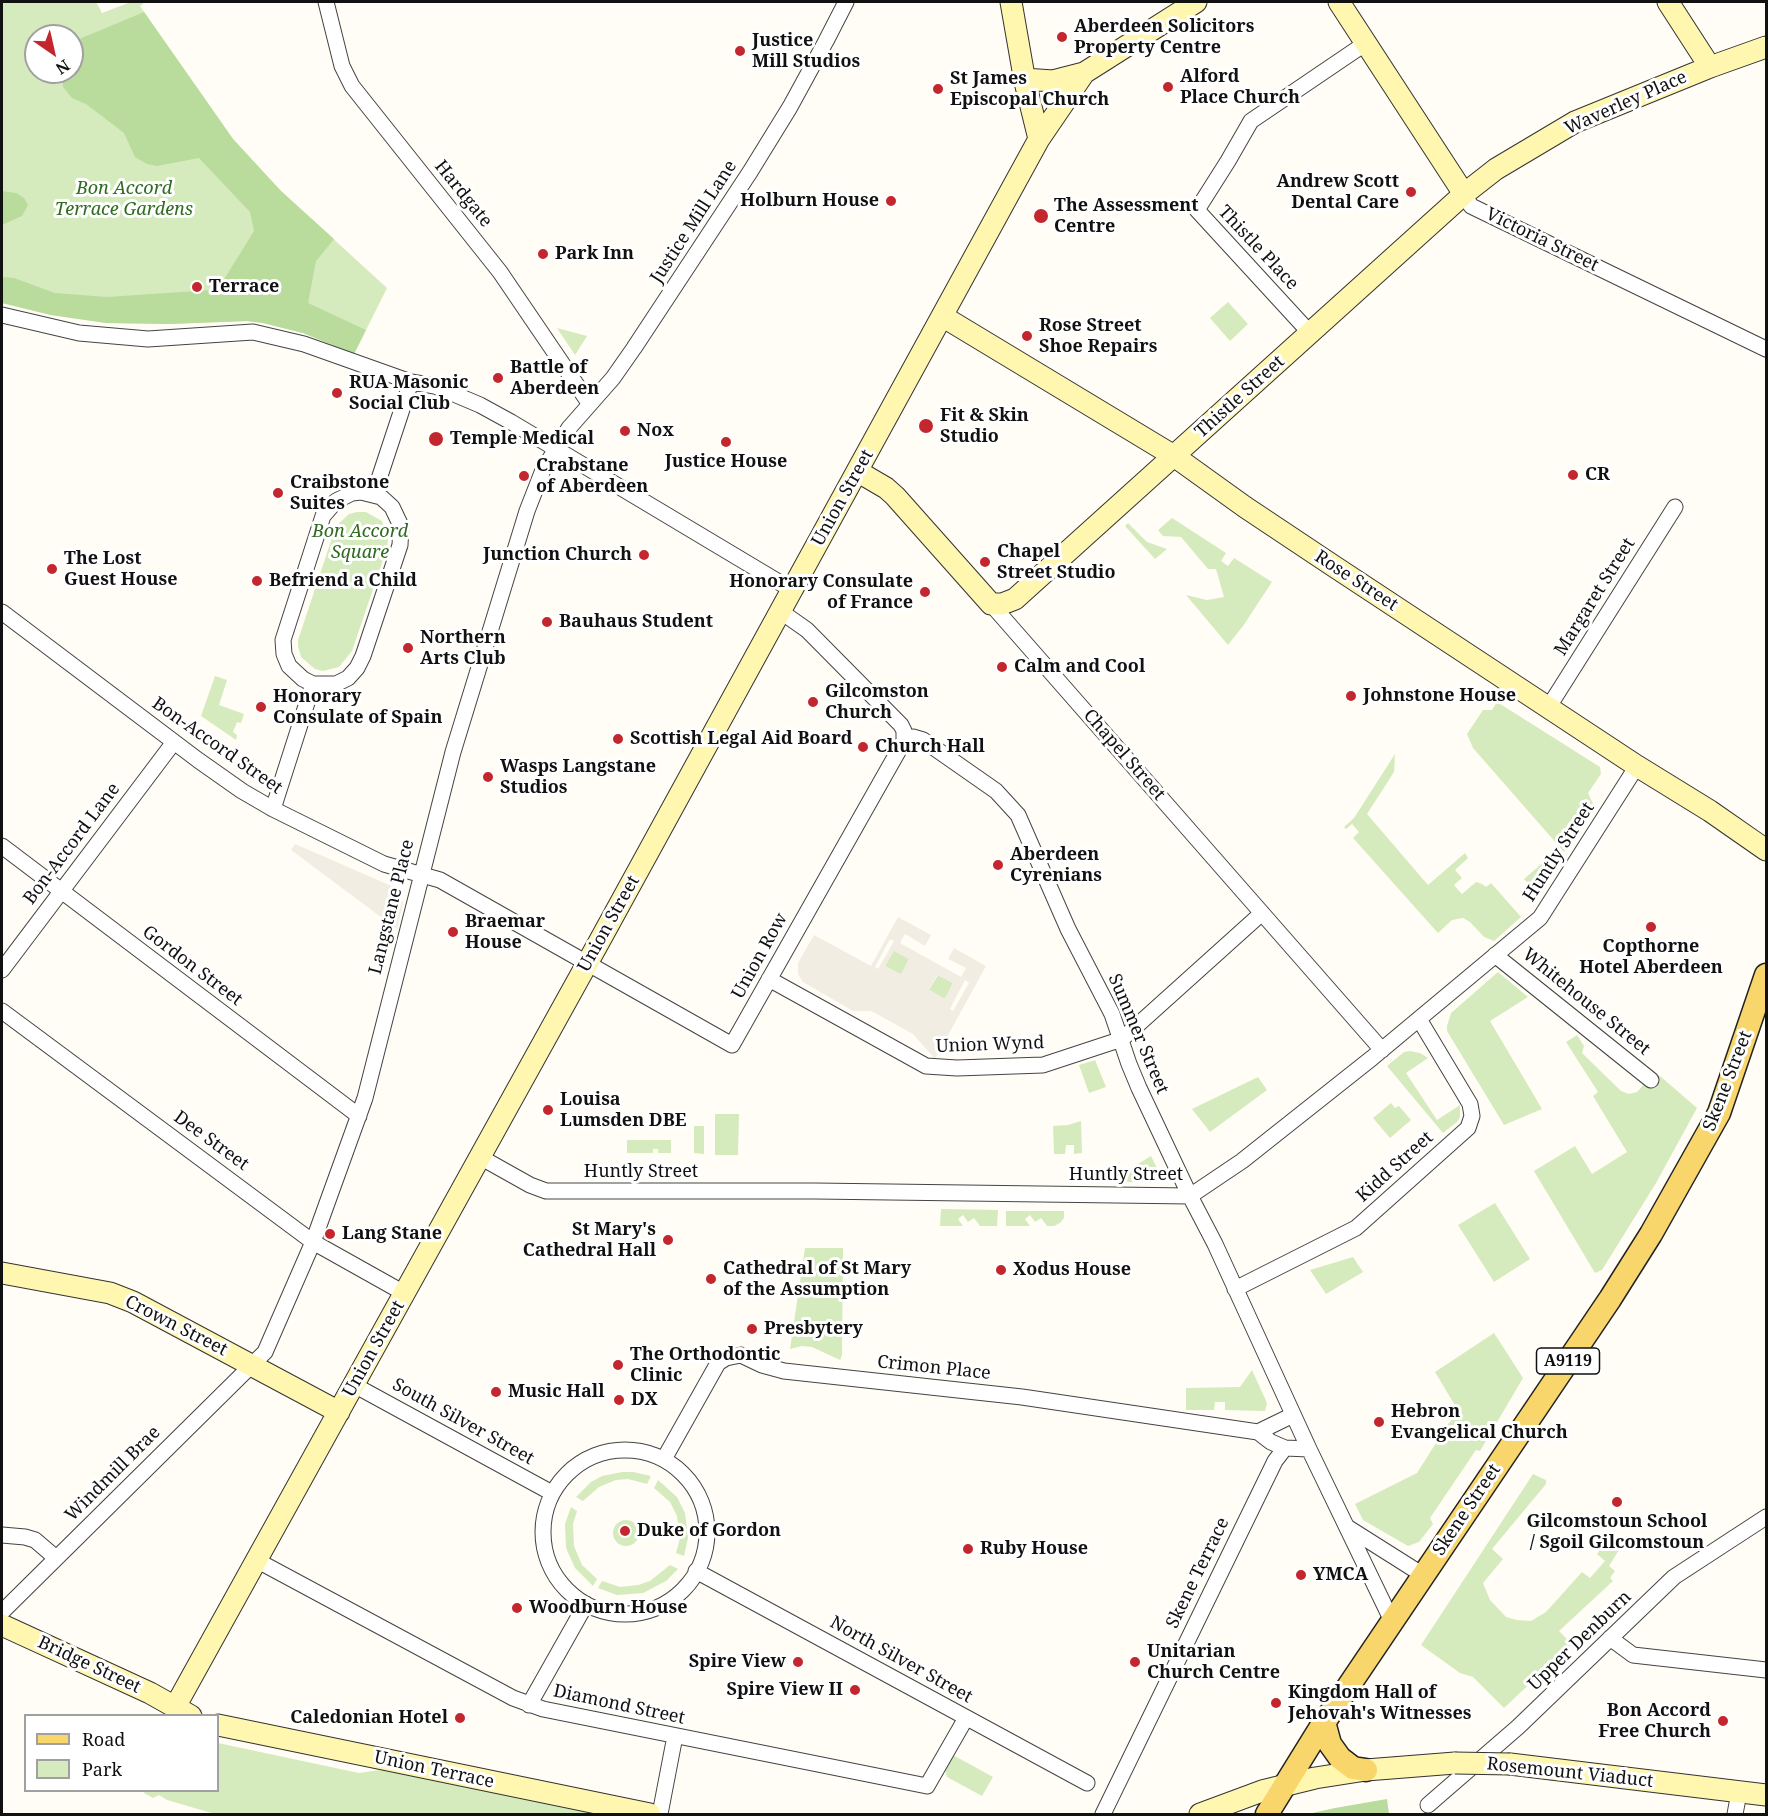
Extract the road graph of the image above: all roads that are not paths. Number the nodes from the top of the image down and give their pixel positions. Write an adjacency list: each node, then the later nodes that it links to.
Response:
1 (326, 2): 19 (street, Hardgate)
2 (846, 2): 19 (street, Justice Mill Lane)
3 (1011, 2): 11 (street)
4 (1196, 2): 10 (street)
5 (1339, 2): 7 (street, Victoria Street)
6 (1668, 2): 9 (street)
7 (1366, 43): 13 (street, Victoria Street); 16 (street, Thistle Place)
8 (1767, 46): 9 (street, Waverley Place)
9 (1710, 67): 13 (street, Waverley Place)
10 (1084, 73): 11 (street); 12 (street, Union Street)
11 (1024, 79): 12 (street)
12 (1039, 139): 15 (street, Union Street)
13 (1464, 194): 16 (street, Thistle Street); 17 (street, Victoria Street)
14 (2, 315): 18 (street)
15 (942, 315): 21 (street, Rose Street); 22 (street, Union Street)
16 (1310, 333): 21 (street, Thistle Street)
17 (1767, 349)
18 (411, 382): 20 (street); 23 (street)
19 (589, 403): 20 (street, Justice Mill Lane)
20 (555, 449): 25 (street); 39 (street, Langstane Place)
21 (1174, 456): 26 (street, Thistle Street); 32 (street, Rose Street)
22 (857, 471): 25 (street, Union Street); 27 (street, Chapel Street)
23 (374, 494): 31 (street); 31 (street)
24 (1675, 507): 32 (street, Margaret Street)
25 (792, 590): 28 (street, Union Street)
26 (1015, 599): 27 (street); 30 (street)
27 (991, 604): 30 (street, Chapel Street)
28 (780, 611): 33 (street); 43 (street, Union Street)
29 (2, 612): 34 (street, Bon-Accord Street)
30 (1010, 625): 41 (street, Chapel Street)
31 (313, 684): 36 (street)
32 (1548, 708): 35 (street, Rose Street)
33 (904, 741): 46 (street, Union Row); 49 (street, Summer Street)
34 (174, 742): 36 (street, Bon-Accord Street); 40 (street, Bon-Accord Lane)
35 (1637, 766): 38 (street, Rose Street); 42 (street, Huntly Street)
36 (273, 809): 39 (street, Bon-Accord Street)
37 (2, 846): 40 (street, Gordon Street)
38 (1767, 850)
39 (420, 874): 43 (street, Bon-Accord Street); 52 (street, Langstane Place)
40 (61, 891): 44 (street, Bon-Accord Lane); 52 (street, Gordon Street)
41 (1262, 913): 49 (street); 50 (street, Chapel Street)
42 (1495, 955): 48 (street, Huntly Street); 51 (street, Whitehouse Street)
43 (587, 964): 46 (street, Union Row); 53 (street, Union Street)
44 (2, 970)
45 (1767, 975): 74 (main road, Skene Street / A9119)
46 (769, 979): 49 (street, Union Wynd)
47 (2, 1011): 55 (street, Dee Street)
48 (1419, 1019): 50 (street, Huntly Street); 57 (street, Kidd Street)
49 (1122, 1039): 54 (street, Summer Street)
50 (1382, 1050): 54 (street, Huntly Street)
51 (1651, 1080)
52 (359, 1116): 55 (street, Langstane Place)
53 (480, 1157): 54 (street, Huntly Street); 58 (street, Union Street)
54 (1190, 1196): 57 (street, Summer Street)
55 (313, 1242): 58 (street, Dee Street); 59 (street, Langstane Place)
56 (2, 1273): 59 (street, Crown Street)
57 (1235, 1289): 62 (street, Summer Street)
58 (404, 1293): 60 (street, Union Street)
59 (252, 1365): 61 (street, Crown Street); 71 (street, Windmill Brae)
60 (354, 1385): 61 (street, Union Street); 67 (street, South Silver Street)
61 (339, 1412): 72 (street, Union Street)
62 (1293, 1415): 63 (street); 65 (street, Summer Street)
63 (1258, 1432): 64 (street, Crimon Place); 66 (street, Crimon Place)
64 (1284, 1448): 65 (street, Crimon Place); 94 (street, Skene Terrace)
65 (1309, 1449): 69 (street, Summer Street)
66 (664, 1459): 67 (street); 73 (street)
67 (552, 1493): 75 (street)
68 (1767, 1517): 78 (street, Upper Denburn)
69 (1347, 1527): 74 (street); 77 (street, Summer Street)
70 (2, 1535): 71 (street)
71 (56, 1558): 76 (street, Windmill Brae)
72 (258, 1561): 80 (street, Diamond Street); 81 (street, Union Street)
73 (696, 1571): 75 (street); 82 (street, North Silver Street)
74 (1423, 1575): 77 (main road, Skene Street / A9119)
75 (586, 1604): 80 (street)
76 (3, 1621): 81 (street, Bridge Street)
77 (1392, 1621): 83 (main road, Skene Street / A9119)
78 (1610, 1638): 79 (street); 91 (street, Upper Denburn)
79 (1767, 1670)
80 (529, 1705): 85 (street, Diamond Street)
81 (183, 1711)
82 (966, 1718): 85 (street, Diamond Street); 87 (street, North Silver Street)
83 (1324, 1722): 86 (main road); 88 (main road, Skene Street / A9119)
84 (219, 1725): 92 (street, Union Terrace)
85 (675, 1736): 93 (street)
86 (1366, 1770): 88 (street, Rosemount Viaduct); 89 (street, Rosemount Viaduct, bridge)
87 (1087, 1784)
88 (1285, 1785): 95 (street, Rosemount Viaduct); 96 (main road, Skene Street / A9119)
89 (1739, 1793): 90 (street, Rosemount Viaduct); 97 (street)
90 (1767, 1796)
91 (1428, 1805)
92 (650, 1815)
93 (660, 1815)
94 (1103, 1815)
95 (1200, 1815)
96 (1267, 1815)
97 (1736, 1815)

